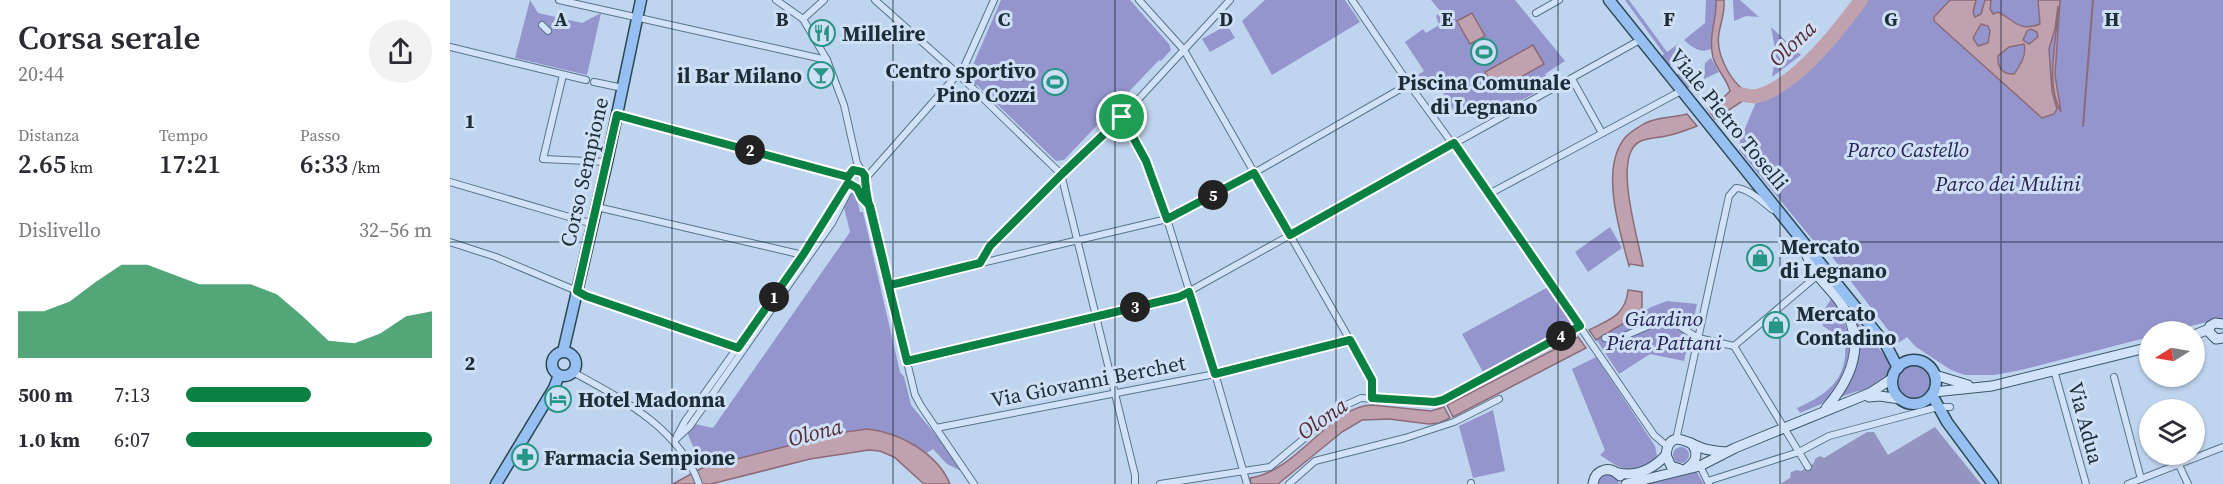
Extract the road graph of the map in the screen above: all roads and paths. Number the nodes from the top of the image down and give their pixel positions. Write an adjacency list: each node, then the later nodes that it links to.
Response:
1 (559, 0): 13 (street)
2 (641, 0): 13 (main road, Corso Sempione)
3 (776, 0): 14 (street)
4 (824, 0): 14 (street)
5 (875, 0): 21 (street)
6 (994, 0): 21 (street)
7 (1139, 0): 19 (street)
8 (1230, 0): 19 (street)
9 (1352, 0): 26 (street)
10 (1559, 0): 12 (street)
11 (1609, 0): 17 (main road, Viale Pietro Toselli)
12 (1536, 13)
13 (638, 18): 20 (street); 27 (main road, Corso Sempione)
14 (802, 19): 20 (street)
15 (542, 25): 16 (street)
16 (548, 31)
17 (1640, 40): 23 (street); 28 (main road, Viale Pietro Toselli)
18 (450, 47): 22 (street)
19 (1184, 50): 30 (street); 36 (street)
20 (827, 60): 35 (street)
21 (958, 74): 34 (street); 37 (street)
22 (563, 75): 24 (street); 33 (street)
23 (1572, 79): 31 (street); 32 (street)
24 (586, 80)
25 (594, 82): 27 (street)
26 (1409, 84): 32 (street); 36 (street)
27 (623, 88): 29 (main road, Corso Sempione)
28 (1681, 91): 31 (street); 45 (main road, Viale Pietro Toselli)
29 (617, 115): 33 (main road, Corso Sempione); 38 (street)
30 (1122, 117): 37 (street); 46 (street)
31 (1602, 133): 42 (street)
32 (1454, 143): 42 (street); 49 (street)
33 (607, 162): 44 (main road, Corso Sempione)
34 (873, 170): 35 (street); 39 (street)
35 (861, 171): 38 (street); 39 (street)
36 (1254, 173): 46 (street); 49 (street)
37 (1062, 174): 50 (street); 53 (street)
38 (848, 180): 41 (street); 52 (street)
39 (865, 181): 41 (street); 43 (street)
40 (450, 182): 47 (street)
41 (855, 188): 43 (street); 93 (street)
42 (1489, 194): 60 (street)
43 (870, 206): 55 (street)
44 (597, 207): 47 (main road, Corso Sempione); 52 (street)
45 (1780, 215): 48 (main road, Viale Pietro Toselli); 62 (street)
46 (1167, 219): 50 (street); 57 (street)
47 (593, 224): 56 (main road, Corso Sempione)
48 (1797, 234): 65 (main road, Viale Pietro Toselli); 89 (street, Viale Pietro Toselli)
49 (1290, 235): 57 (street); 63 (street)
50 (1078, 241): 53 (street); 58 (street)
51 (450, 242): 56 (street)
52 (803, 255): 67 (street)
53 (980, 263): 55 (street)
54 (1812, 280): 66 (street)
55 (889, 285): 71 (street)
56 (577, 291): 67 (street); 69 (main road, Corso Sempione)
57 (1189, 292): 58 (street); 75 (street)
58 (1096, 315): 71 (street); 80 (street)
59 (2223, 324): 64 (street)
60 (1580, 326): 82 (street); 96 (street)
61 (1605, 338): 62 (street)
62 (1698, 338): 66 (street); 92 (street)
63 (1350, 340): 75 (street, Via Giovanni Berchet); 82 (street)
64 (2222, 341)
65 (1886, 345): 70 (main road, Viale Pietro Toselli); 74 (main road, Viale Pietro Toselli)
66 (1734, 346): 91 (street)
67 (738, 348): 93 (street)
68 (2139, 349): 72 (street)
69 (563, 352): 73 (main road); 76 (main road, Corso Sempione)
70 (1913, 360): 74 (main road); 77 (main road)
71 (907, 361): 90 (street)
72 (2054, 370): 79 (street); 119 (street, Via Adua)
73 (573, 372): 76 (main road); 93 (street)
74 (1895, 373): 84 (main road); 85 (street)
75 (1215, 374): 80 (street, Via Giovanni Berchet); 105 (street)
76 (559, 375): 109 (main road, Corso Sempione)
77 (1935, 375): 79 (street); 81 (main road)
78 (2114, 377): 106 (street)
79 (1976, 388): 81 (street)
80 (1114, 393): 90 (street, Via Giovanni Berchet); 112 (street)
81 (1933, 393): 86 (main road); 88 (main road)
82 (1372, 398): 105 (street)
83 (1499, 399): 115 (street)
84 (1900, 399): 85 (street); 86 (main road)
85 (1852, 400): 89 (street)
86 (1922, 403): 88 (main road)
87 (1950, 407): 88 (street)
88 (1935, 408): 98 (street); 118 (main road)
89 (1824, 411): 91 (street)
90 (936, 428): 111 (street)
91 (1784, 428): 97 (street); 98 (street)
92 (1676, 440): 94 (street); 96 (street)
93 (674, 441): 110 (street)
94 (1691, 442): 97 (street); 103 (street)
95 (2223, 447): 99 (street)
96 (1667, 451): 103 (street); 104 (street)
97 (1726, 452): 101 (street)
98 (1799, 453): 102 (street); 107 (street)
99 (2205, 454)
100 (2179, 465): 106 (street); 121 (street)
101 (1700, 466): 103 (street); 108 (street)
102 (1808, 467)
103 (1684, 469): 117 (street)
104 (1617, 473): 116 (street); 117 (street)
105 (1244, 474): 113 (street); 114 (street)
106 (2141, 479): 120 (street)
107 (1720, 481): 108 (street)
108 (1709, 483)
109 (496, 484)
110 (699, 484)
111 (974, 484)
112 (1136, 484)
113 (1160, 484)
114 (1247, 484)
115 (1289, 484)
116 (1593, 484)
117 (1624, 484)
118 (1993, 484)
119 (2086, 484)
120 (2128, 484)
121 (2188, 484)

